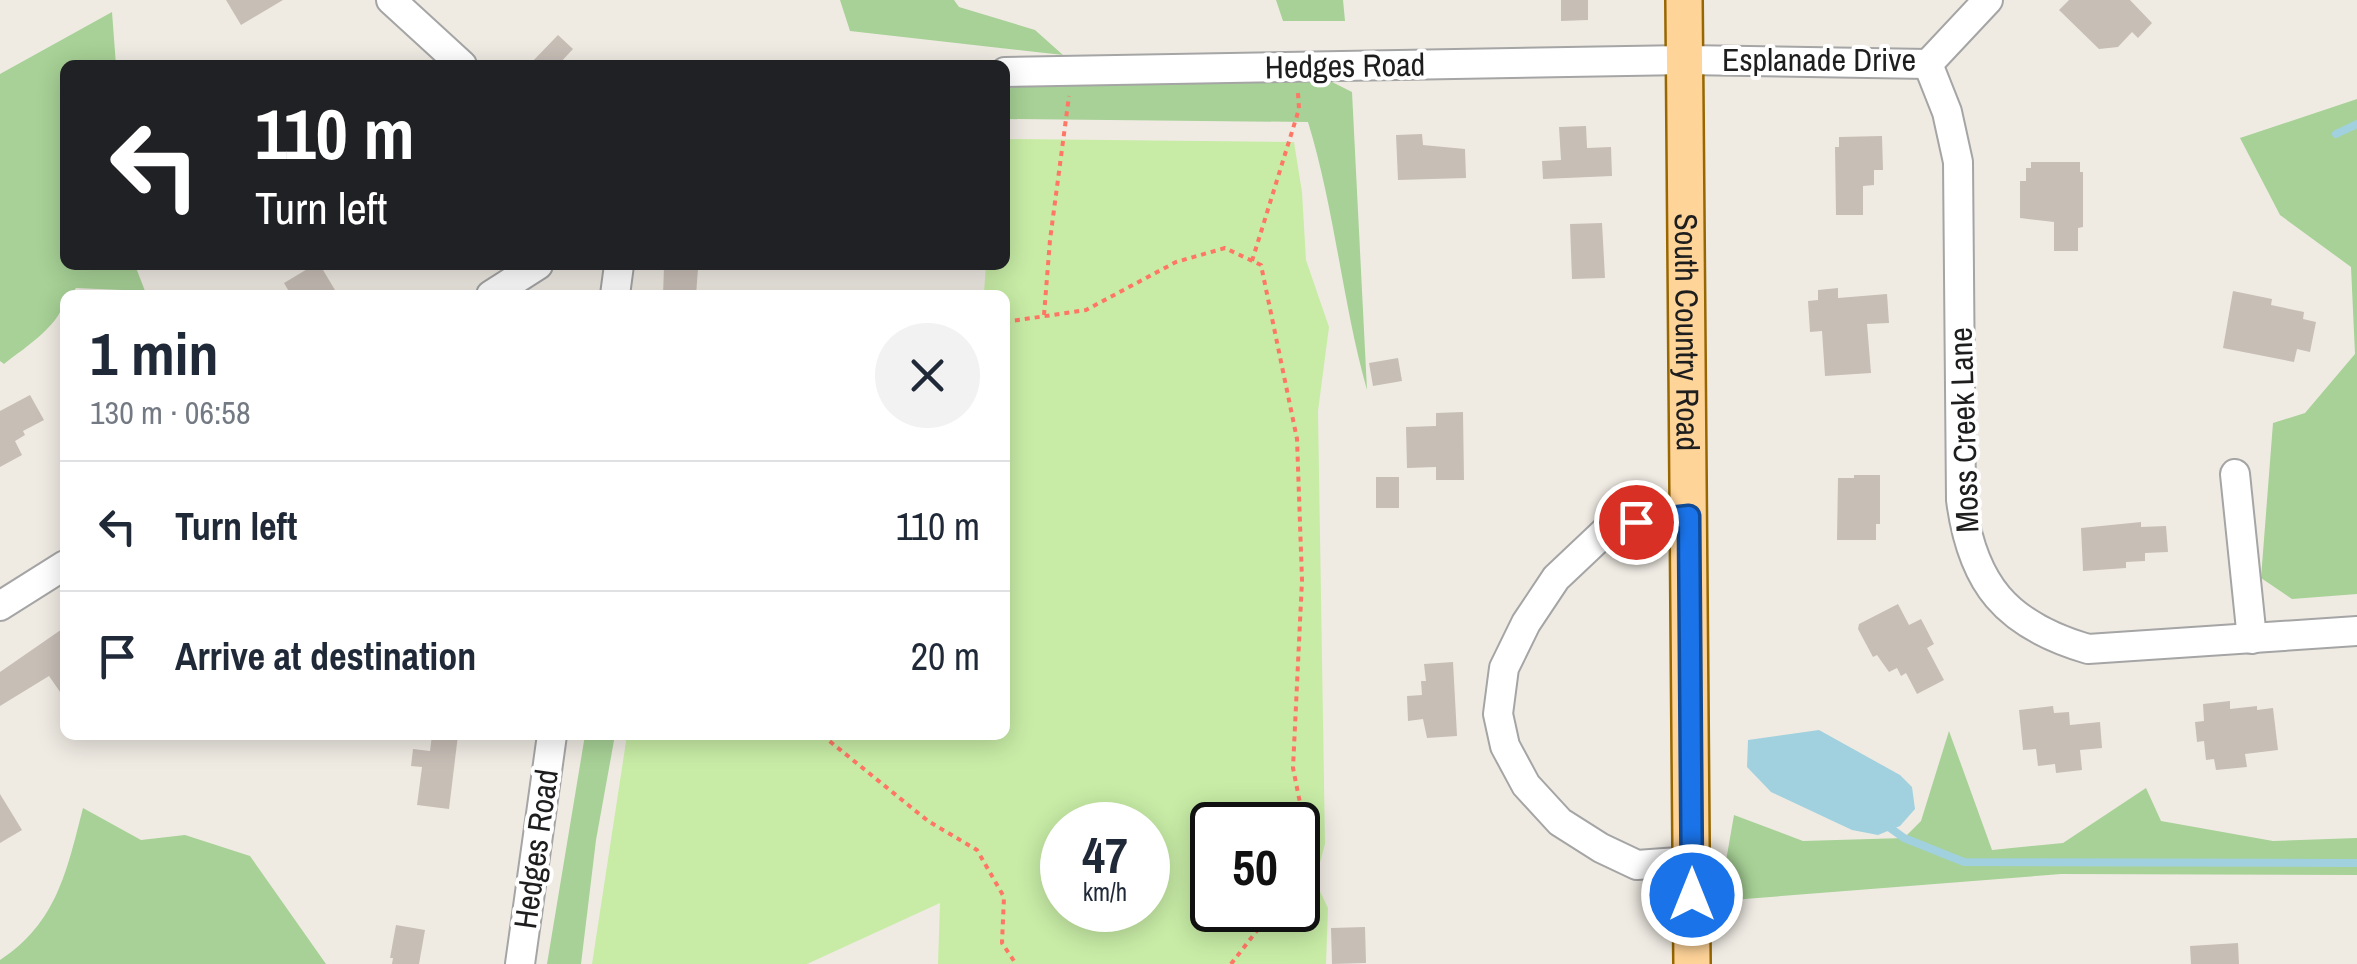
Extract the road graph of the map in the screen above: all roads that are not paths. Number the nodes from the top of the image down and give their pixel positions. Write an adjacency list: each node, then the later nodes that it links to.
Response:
1 (392, 0): 4 (street)
2 (1684, 0): 5 (main road, South Country Road)
3 (1988, 0): 6 (street, Esplanade Drive)
4 (457, 60)
5 (1685, 60): 6 (street, Esplanade Drive); 7 (street, Hedges Road); 11 (main road, South Country Road)
6 (1928, 64): 15 (street, Moss Creek Lane)
7 (1010, 72)
8 (530, 270): 9 (street)
9 (499, 290)
10 (2235, 474): 15 (street)
11 (1689, 516): 17 (main road, South Country Road); 17 (street)
12 (60, 568): 13 (street)
13 (0, 606)
14 (2357, 632): 15 (street, Moss Creek Lane)
15 (2252, 639)
16 (551, 740): 18 (street, Hedges Road)
17 (1692, 861): 19 (main road, South Country Road)
18 (520, 964)
19 (1692, 964)

